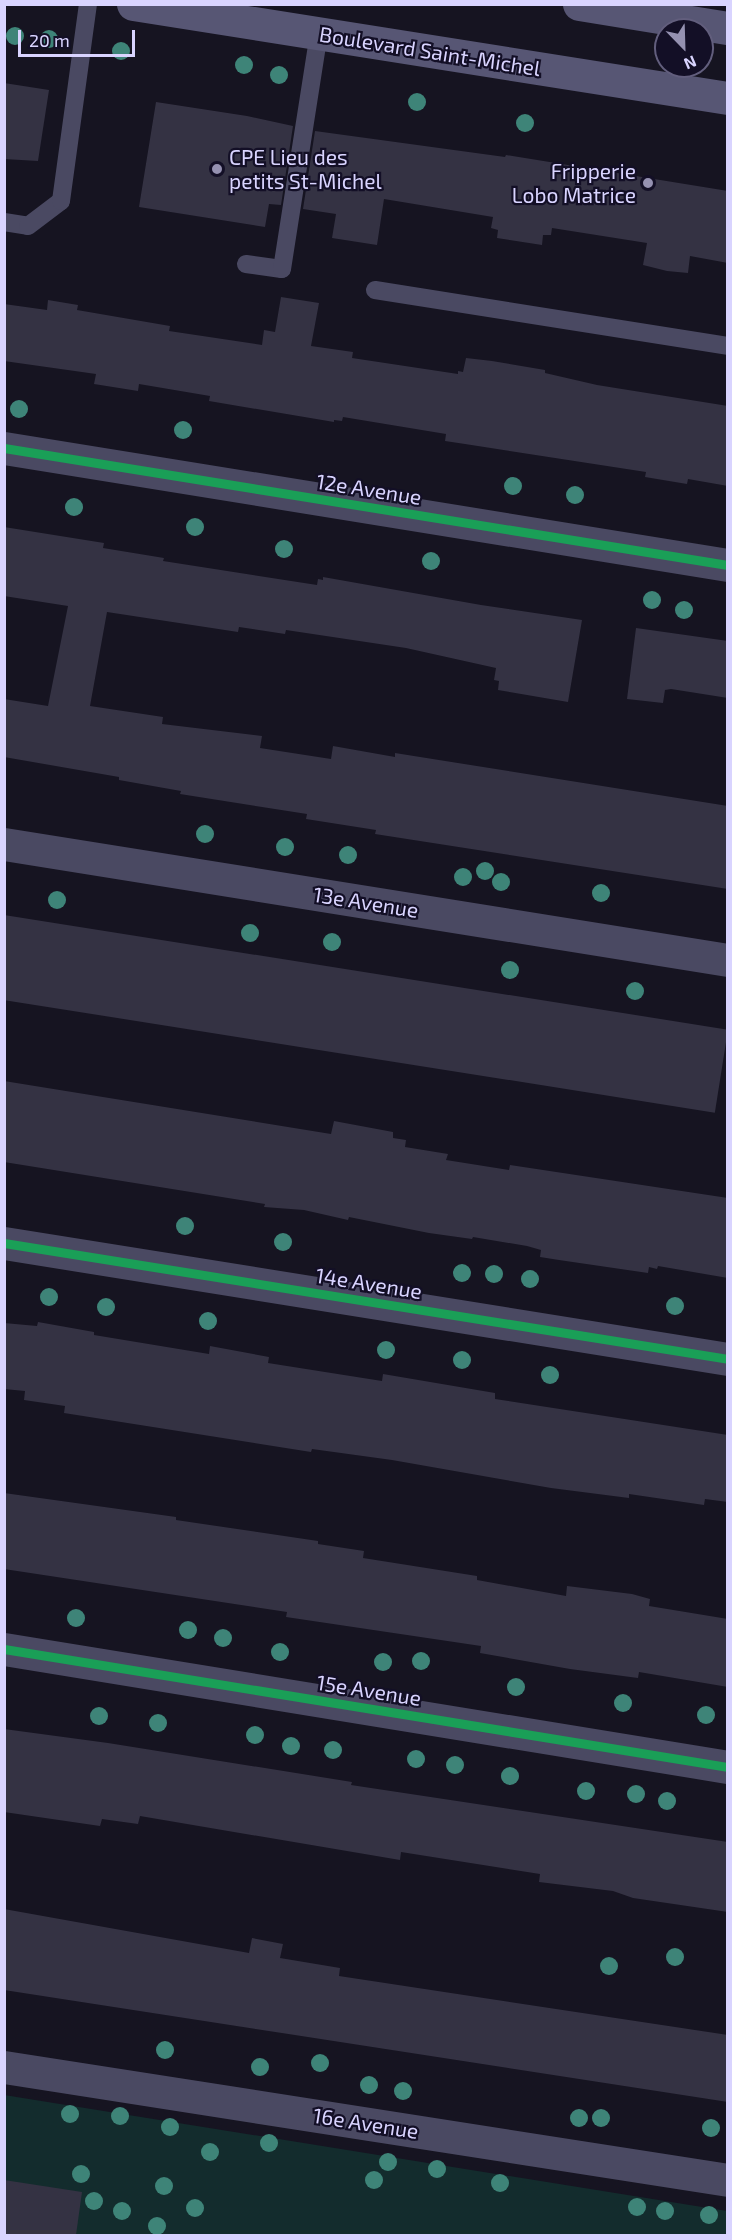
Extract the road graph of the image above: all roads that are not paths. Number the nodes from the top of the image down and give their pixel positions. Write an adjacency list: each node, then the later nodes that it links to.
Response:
1 (88, 4): 7 (lane)
2 (133, 4): 5 (main road, Boulevard Saint-Michel)
3 (579, 4): 4 (main road)
4 (728, 28)
5 (319, 34): 6 (main road, Boulevard Saint-Michel); 8 (lane)
6 (728, 98)
7 (4, 222)
8 (246, 264)
9 (375, 290): 10 (lane)
10 (728, 346)
11 (4, 448): 12 (street, 12e Avenue)
12 (728, 565)
13 (4, 844): 14 (street, 13e Avenue)
14 (728, 960)
15 (4, 1243): 16 (street, 14e Avenue)
16 (728, 1359)
17 (4, 1649): 18 (street, 15e Avenue)
18 (728, 1767)
19 (4, 2067): 20 (street, 16e Avenue)
20 (728, 2180)

